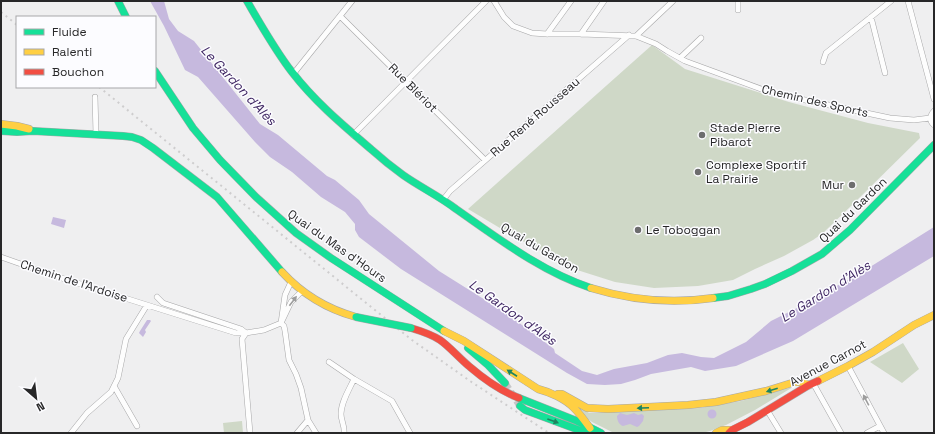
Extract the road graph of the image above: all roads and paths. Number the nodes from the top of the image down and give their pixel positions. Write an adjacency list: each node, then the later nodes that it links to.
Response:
1 (118, 1): 13 (main road)
2 (246, 1): 24 (main road, Quai du Gardon)
3 (352, 1): 14 (street)
4 (486, 1): 26 (street)
5 (494, 1): 16 (street, Chemin des Sports)
6 (571, 1): 16 (street)
7 (604, 1): 17 (street)
8 (674, 1): 19 (street)
9 (738, 1): 12 (street)
10 (892, 1): 15 (street)
11 (908, 1): 28 (street)
12 (738, 10)
13 (126, 16)
14 (340, 16): 24 (street); 26 (street, Rue Blériot)
15 (871, 17): 22 (street); 25 (street)
16 (547, 34): 17 (street, Chemin des Sports)
17 (581, 34): 18 (street, Chemin des Sports)
18 (629, 35): 19 (street, Chemin des Sports); 38 (street, Rue René Rousseau)
19 (636, 36): 21 (street, Chemin des Sports)
20 (701, 38): 21 (street)
21 (680, 58): 30 (street, Chemin des Sports)
22 (823, 62)
23 (156, 73): 47 (main road, Quai du Mas d'Hours)
24 (294, 73): 36 (main road, Quai du Gardon)
25 (885, 73)
26 (406, 82): 36 (street); 38 (street, Rue Blériot)
27 (95, 97): 35 (street)
28 (934, 99)
29 (934, 111): 30 (street)
30 (930, 118): 32 (street)
31 (1, 124): 34 (main road)
32 (934, 125)
33 (1, 131): 34 (main road)
34 (33, 131): 35 (main road)
35 (96, 134): 41 (main road)
36 (353, 135): 39 (main road, Quai du Gardon)
37 (934, 145): 39 (main road, Quai du Gardon)
38 (485, 160): 39 (street, Rue René Rousseau)
39 (443, 200)
40 (1, 257): 44 (street, Chemin de l'Ardoise)
41 (291, 282): 42 (main road); 46 (street)
42 (301, 292): 46 (street, one-way to 42); 61 (main road, bridge)
43 (157, 297): 48 (street)
44 (147, 305): 48 (street, Chemin de l'Ardoise); 54 (street)
45 (934, 315): 50 (main road, Avenue Carnot)
46 (281, 323): 48 (street); 58 (street)
47 (445, 331): 52 (main road, Quai du Mas d'Hours); 55 (main road, Quai du Mas d'Hours, one-way to 47)
48 (246, 334): 64 (street)
49 (329, 362): 51 (street)
50 (848, 366): 53 (main road, Avenue Carnot); 60 (street, one-way to 50)
51 (354, 379): 67 (street); 68 (street)
52 (505, 384)
53 (811, 384): 55 (main road, one-way to 55); 57 (main road, Avenue Carnot); 72 (street)
54 (114, 386): 59 (street); 63 (street)
55 (546, 391): 61 (main road, Quai du Mas d'Hours)
56 (520, 406): 61 (main road, one-way to 61)
57 (767, 410): 62 (main road, Avenue Carnot); 71 (street)
58 (308, 420): 65 (street); 66 (street)
59 (137, 426)
60 (880, 426): 73 (street); 74 (street)
61 (589, 430): 69 (main road)
62 (730, 431): 70 (main road, Avenue Carnot)
63 (71, 433)
64 (250, 433)
65 (297, 433)
66 (316, 433)
67 (344, 433)
68 (410, 433)
69 (601, 433)
70 (716, 433)
71 (781, 433)
72 (841, 433)
73 (867, 433)
74 (884, 433)

